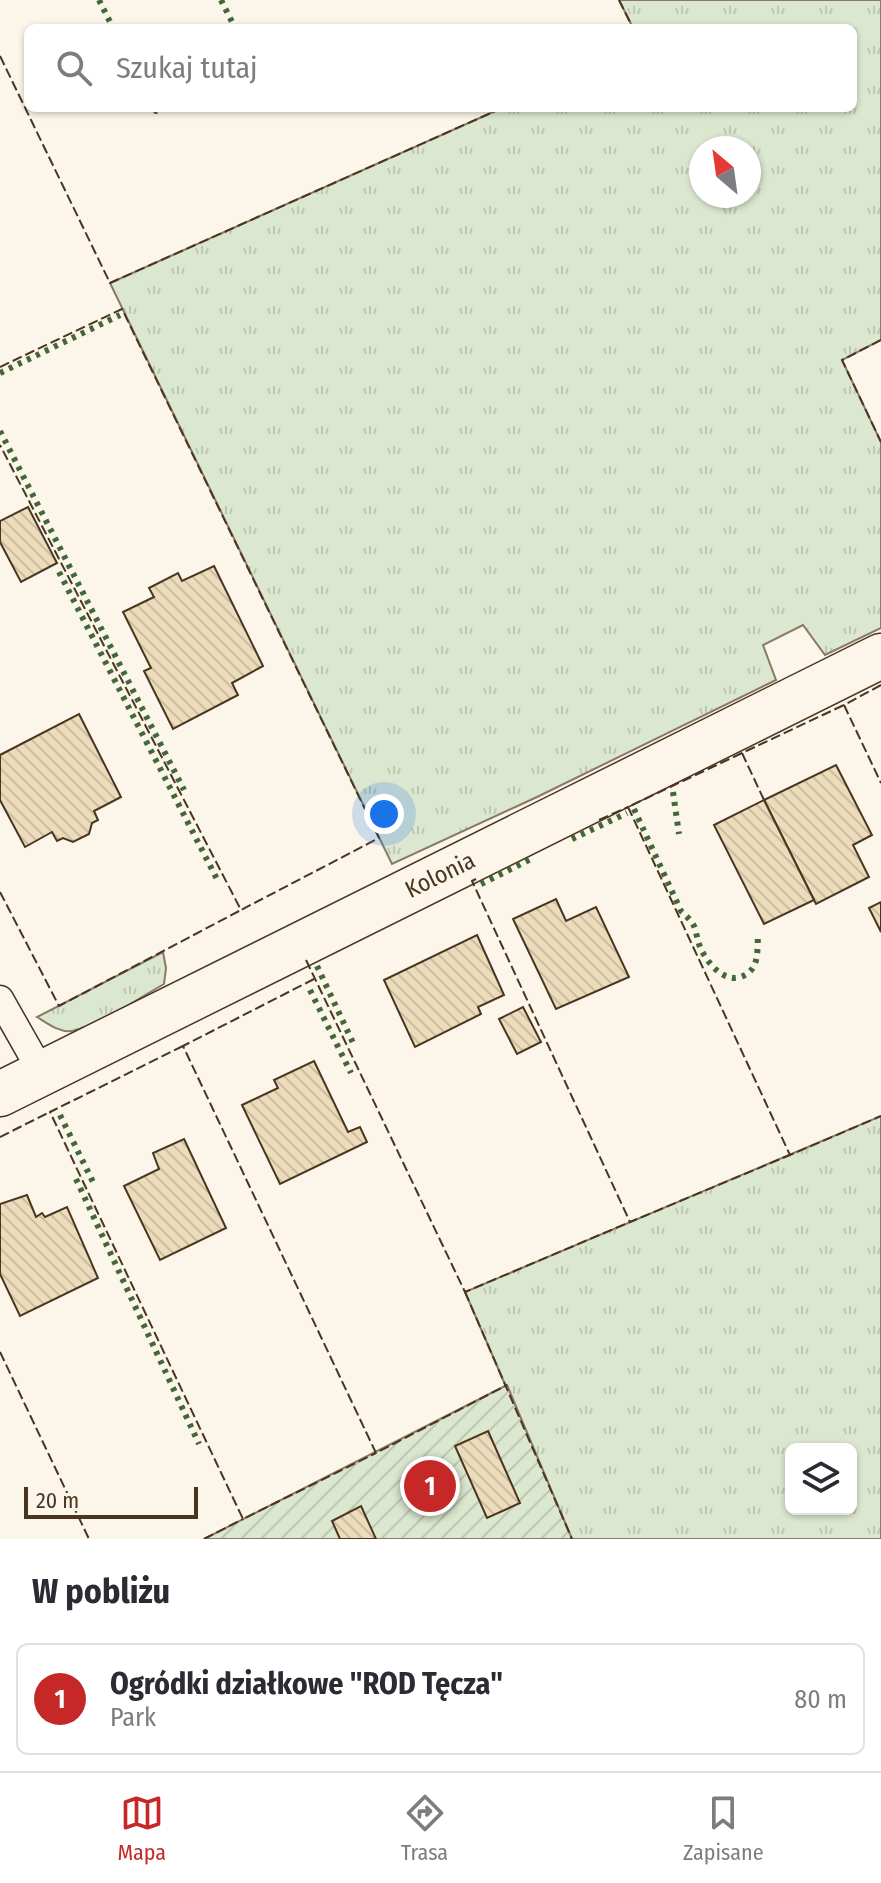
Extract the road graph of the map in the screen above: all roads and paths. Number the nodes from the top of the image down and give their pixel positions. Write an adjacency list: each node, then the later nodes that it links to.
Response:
1 (881, 656): 3 (street, Kolonia)
2 (0, 999): 3 (lane)
3 (42, 1073): 4 (street, Kolonia)
4 (0, 1094)

